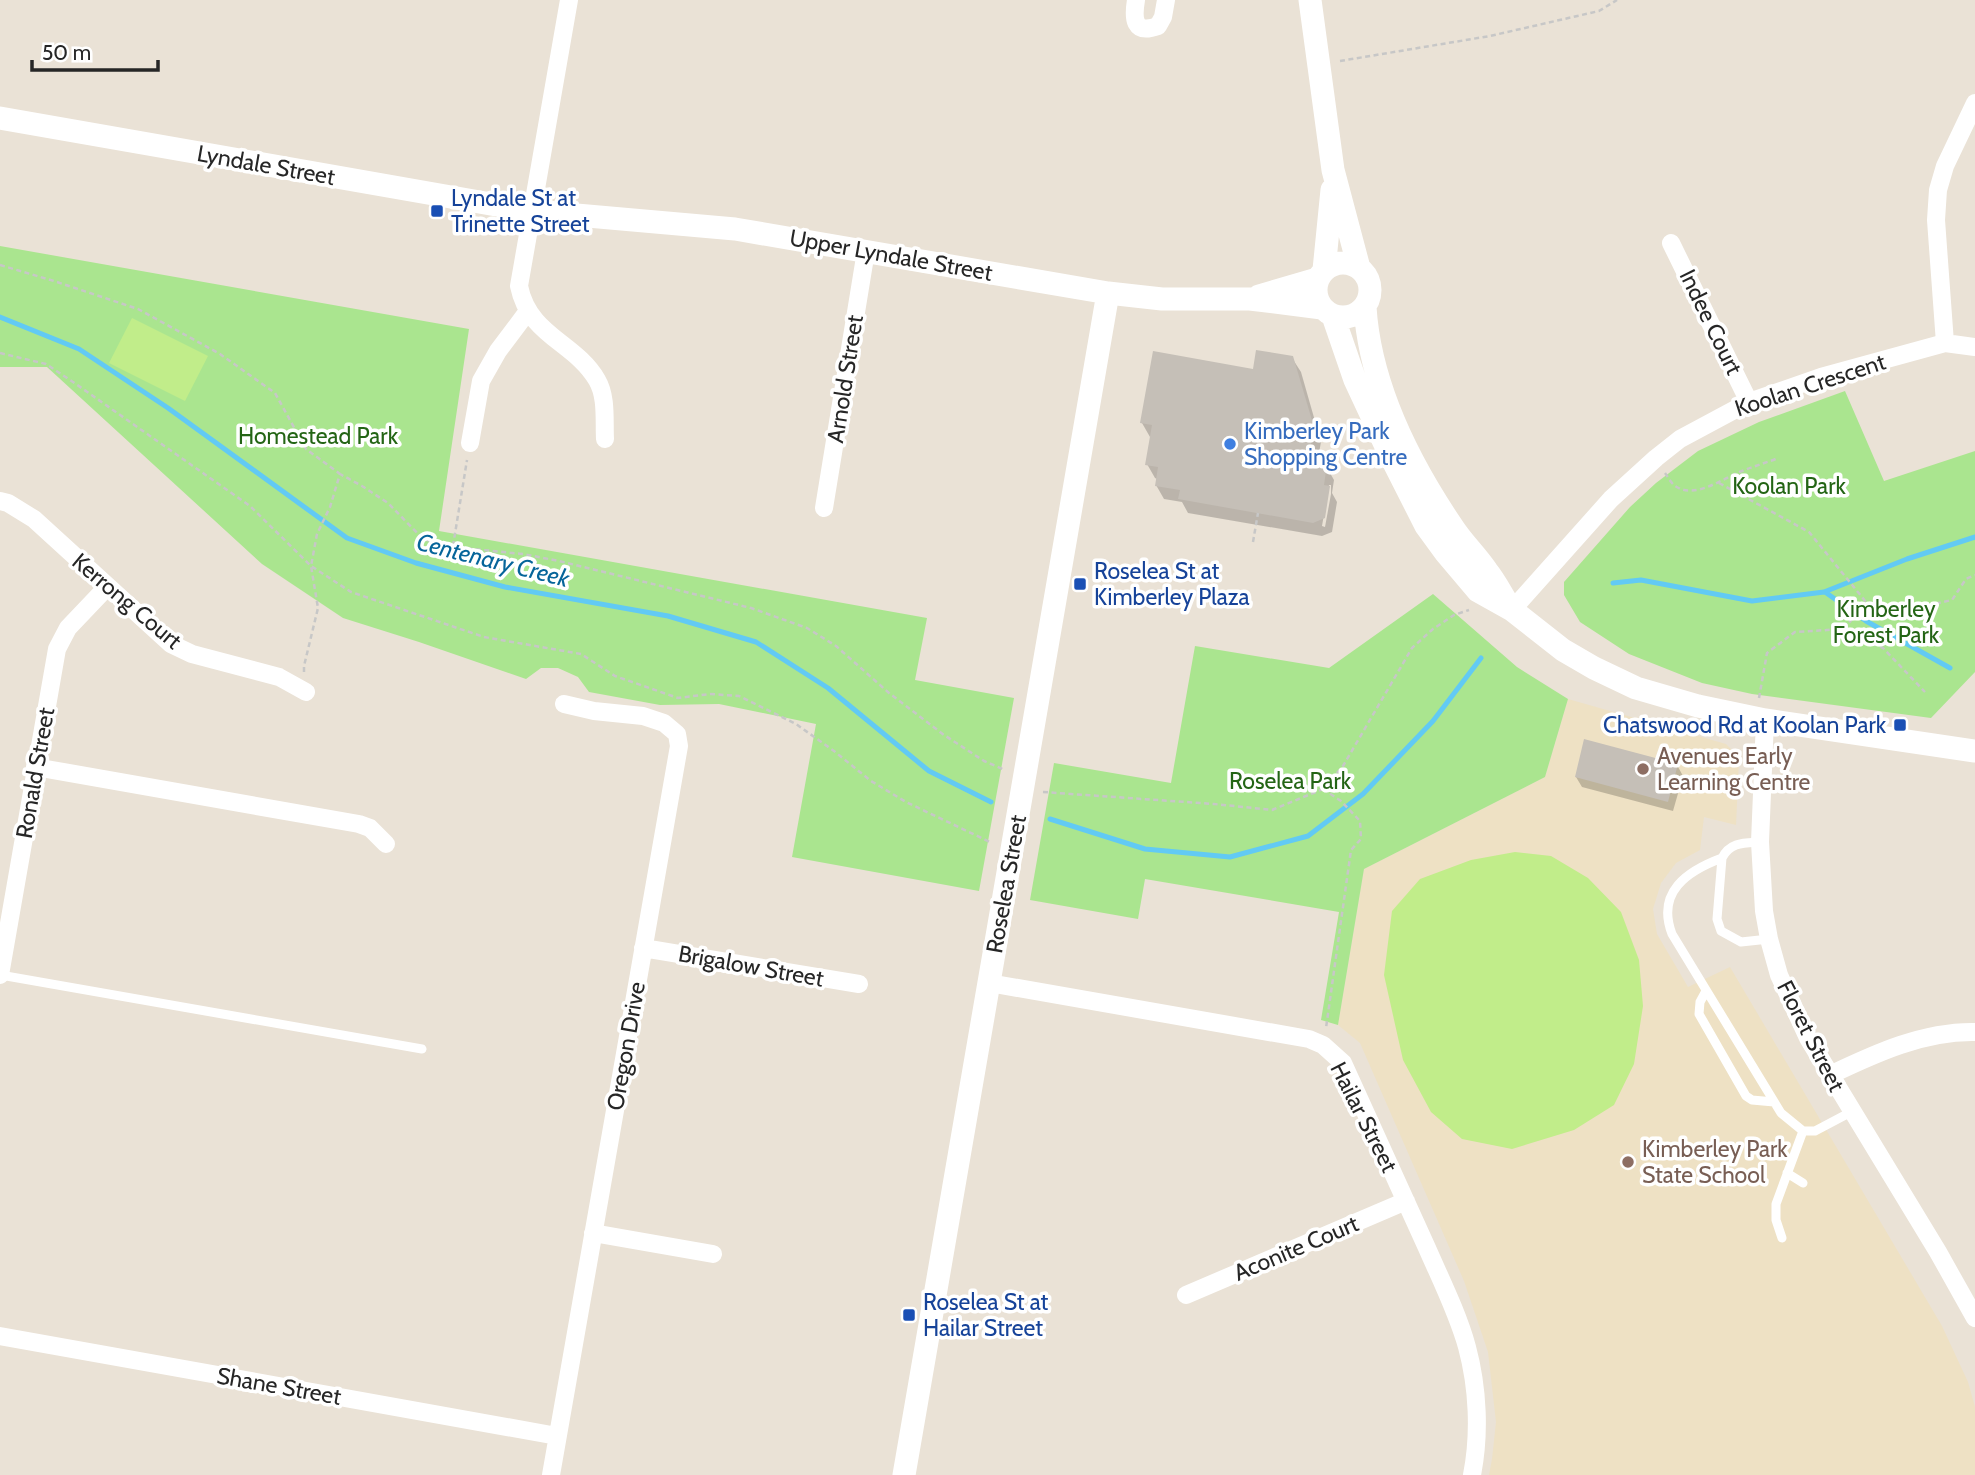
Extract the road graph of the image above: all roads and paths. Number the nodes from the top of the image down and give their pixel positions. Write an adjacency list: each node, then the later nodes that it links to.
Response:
1 (569, 0): 10 (street)
2 (1136, 0): 3 (street)
3 (1166, 0)
4 (1310, 0): 9 (street)
5 (1618, 0): 6 (path)
6 (1340, 61)
7 (1975, 103): 21 (street)
8 (0, 118): 10 (street, Lyndale Street)
9 (1333, 170): 14 (street); 15 (street)
10 (531, 211): 12 (street, Upper Lyndale Street); 19 (street)
11 (1671, 243): 24 (street, Indee Court)
12 (866, 251): 16 (street, Upper Lyndale Street); 32 (street, Arnold Street)
13 (0, 265): 29 (path)
14 (1359, 268): 15 (street); 18 (street)
15 (1321, 275): 17 (street, Upper Lyndale Street); 20 (street)
16 (1108, 293): 17 (street, Upper Lyndale Street); 61 (street, Roselea Street)
17 (1250, 299): 20 (street, Upper Lyndale Street)
18 (1365, 307): 20 (street); 33 (street)
19 (528, 311): 25 (street); 26 (street)
20 (1328, 312): 33 (street)
21 (1945, 343): 22 (street, Koolan Crescent); 24 (street, Koolan Crescent)
22 (1975, 347)
23 (0, 353): 37 (path)
24 (1749, 402): 27 (street, Koolan Crescent)
25 (605, 439)
26 (470, 443): 36 (path)
27 (1656, 458): 30 (path); 42 (street, Koolan Crescent)
28 (1778, 458): 30 (path)
29 (340, 474): 36 (path); 37 (path)
30 (1718, 484): 40 (path)
31 (0, 501): 39 (street, Kerrong Court)
32 (824, 508)
33 (1430, 511): 42 (street)
34 (1258, 513): 35 (path)
35 (1253, 542)
36 (453, 547): 50 (path)
37 (311, 566): 44 (path); 55 (path)
38 (1975, 575): 40 (path)
39 (107, 587): 44 (street, Kerrong Court); 49 (street, Ronald Street)
40 (1865, 604): 43 (path)
41 (1474, 608): 51 (path)
42 (1511, 610): 47 (street)
43 (1843, 629): 45 (path); 47 (path)
44 (306, 692)
45 (1925, 692)
46 (564, 704): 59 (street, Oregon Drive)
47 (1762, 710): 48 (street); 53 (street, Floret Street)
48 (1975, 751)
49 (35, 766): 54 (street); 57 (street, Ronald Street)
50 (1010, 772)
51 (1324, 789): 52 (path); 65 (path)
52 (1043, 792)
53 (1760, 842): 56 (lane); 58 (street, Floret Street)
54 (386, 844)
55 (997, 845)
56 (1722, 858): 58 (lane); 63 (lane)
57 (4, 922): 60 (street, Ronald Street)
58 (1769, 939): 67 (street, Floret Street)
59 (643, 948): 62 (street, Brigalow Street); 74 (street, Oregon Drive)
60 (0, 975): 66 (lane)
61 (989, 983): 65 (street, Hailar Street); 82 (street, Roselea Street)
62 (859, 984)
63 (1706, 991): 68 (lane); 68 (lane)
64 (1975, 1032): 67 (street)
65 (1323, 1045): 73 (street, Hailar Street)
66 (422, 1049)
67 (1830, 1075): 69 (street, Floret Street)
68 (1774, 1102): 70 (lane)
69 (1852, 1112): 70 (lane); 78 (street, Floret Street)
70 (1803, 1131): 71 (lane)
71 (1787, 1173): 72 (lane); 75 (lane)
72 (1803, 1183)
73 (1406, 1201): 77 (street, Aconite Court); 83 (street, Hailar Street)
74 (593, 1233): 76 (street); 80 (street, Oregon Drive)
75 (1782, 1238)
76 (713, 1254)
77 (1186, 1295)
78 (1975, 1318)
79 (0, 1336): 80 (street, Shane Street)
80 (558, 1436): 81 (street, Oregon Drive)
81 (551, 1475)
82 (904, 1475)
83 (1472, 1475)

